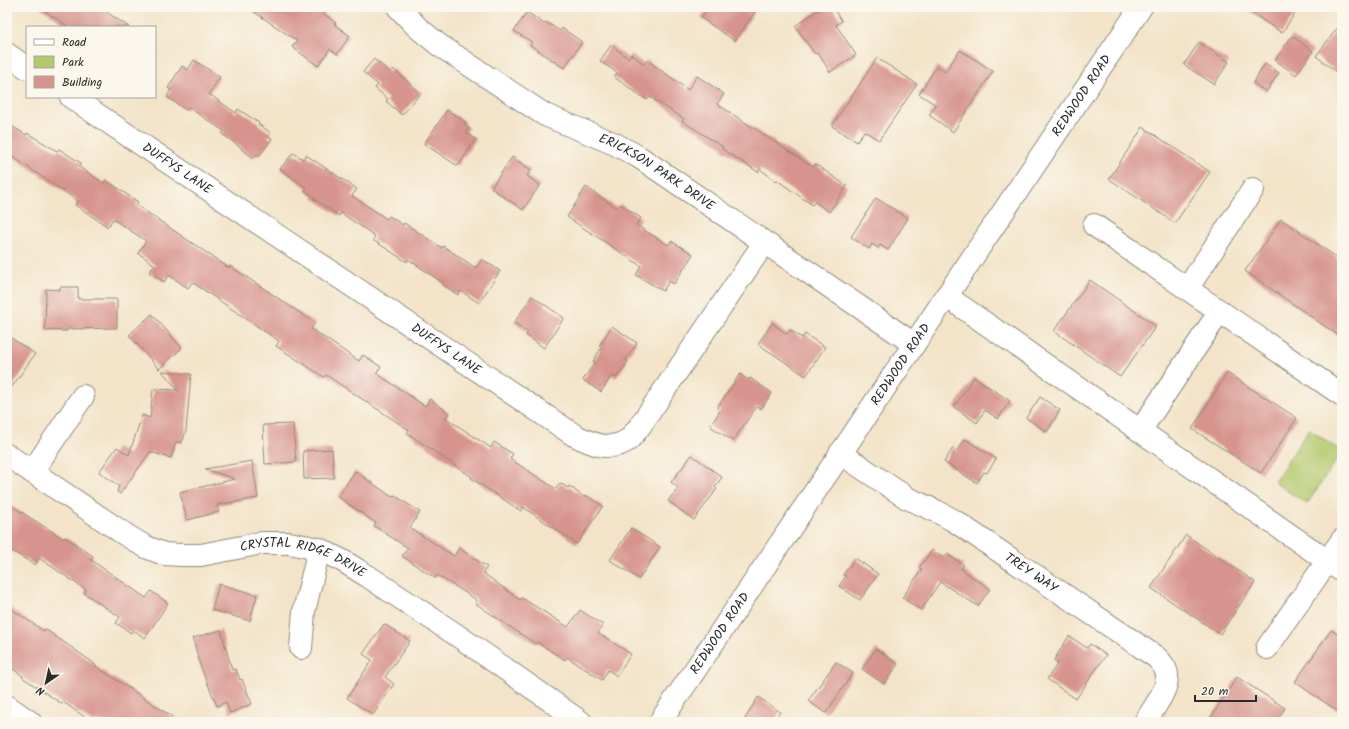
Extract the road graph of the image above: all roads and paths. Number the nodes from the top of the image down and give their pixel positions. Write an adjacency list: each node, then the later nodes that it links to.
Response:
1 (398, 7): 8 (street, ERICKSON PARK DRIVE)
2 (1141, 7): 10 (street, REDWOOD ROAD)
3 (7, 54): 4 (street)
4 (26, 67)
5 (71, 98): 8 (street, DUFFYS LANE)
6 (1253, 189): 9 (street)
7 (1094, 225): 9 (street)
8 (764, 242): 12 (street, ERICKSON PARK DRIVE)
9 (1187, 289): 11 (street)
10 (946, 296): 12 (street, REDWOOD ROAD); 15 (street)
11 (1220, 311): 13 (street); 15 (street)
12 (914, 344): 16 (street, REDWOOD ROAD)
13 (1342, 395)
14 (82, 396): 18 (street)
15 (1140, 431): 21 (street)
16 (840, 453): 27 (street, REDWOOD ROAD); 28 (street, TREY WAY)
17 (7, 456): 18 (street, CRYSTAL RIDGE DRIVE)
18 (32, 472): 20 (street, CRYSTAL RIDGE DRIVE)
19 (1342, 540): 21 (street)
20 (319, 549): 22 (street); 26 (street, CRYSTAL RIDGE DRIVE)
21 (1335, 566): 23 (street)
22 (301, 648)
23 (1267, 648)
24 (7, 706): 25 (street)
25 (30, 722)
26 (581, 722)
27 (660, 722)
28 (1145, 722)

